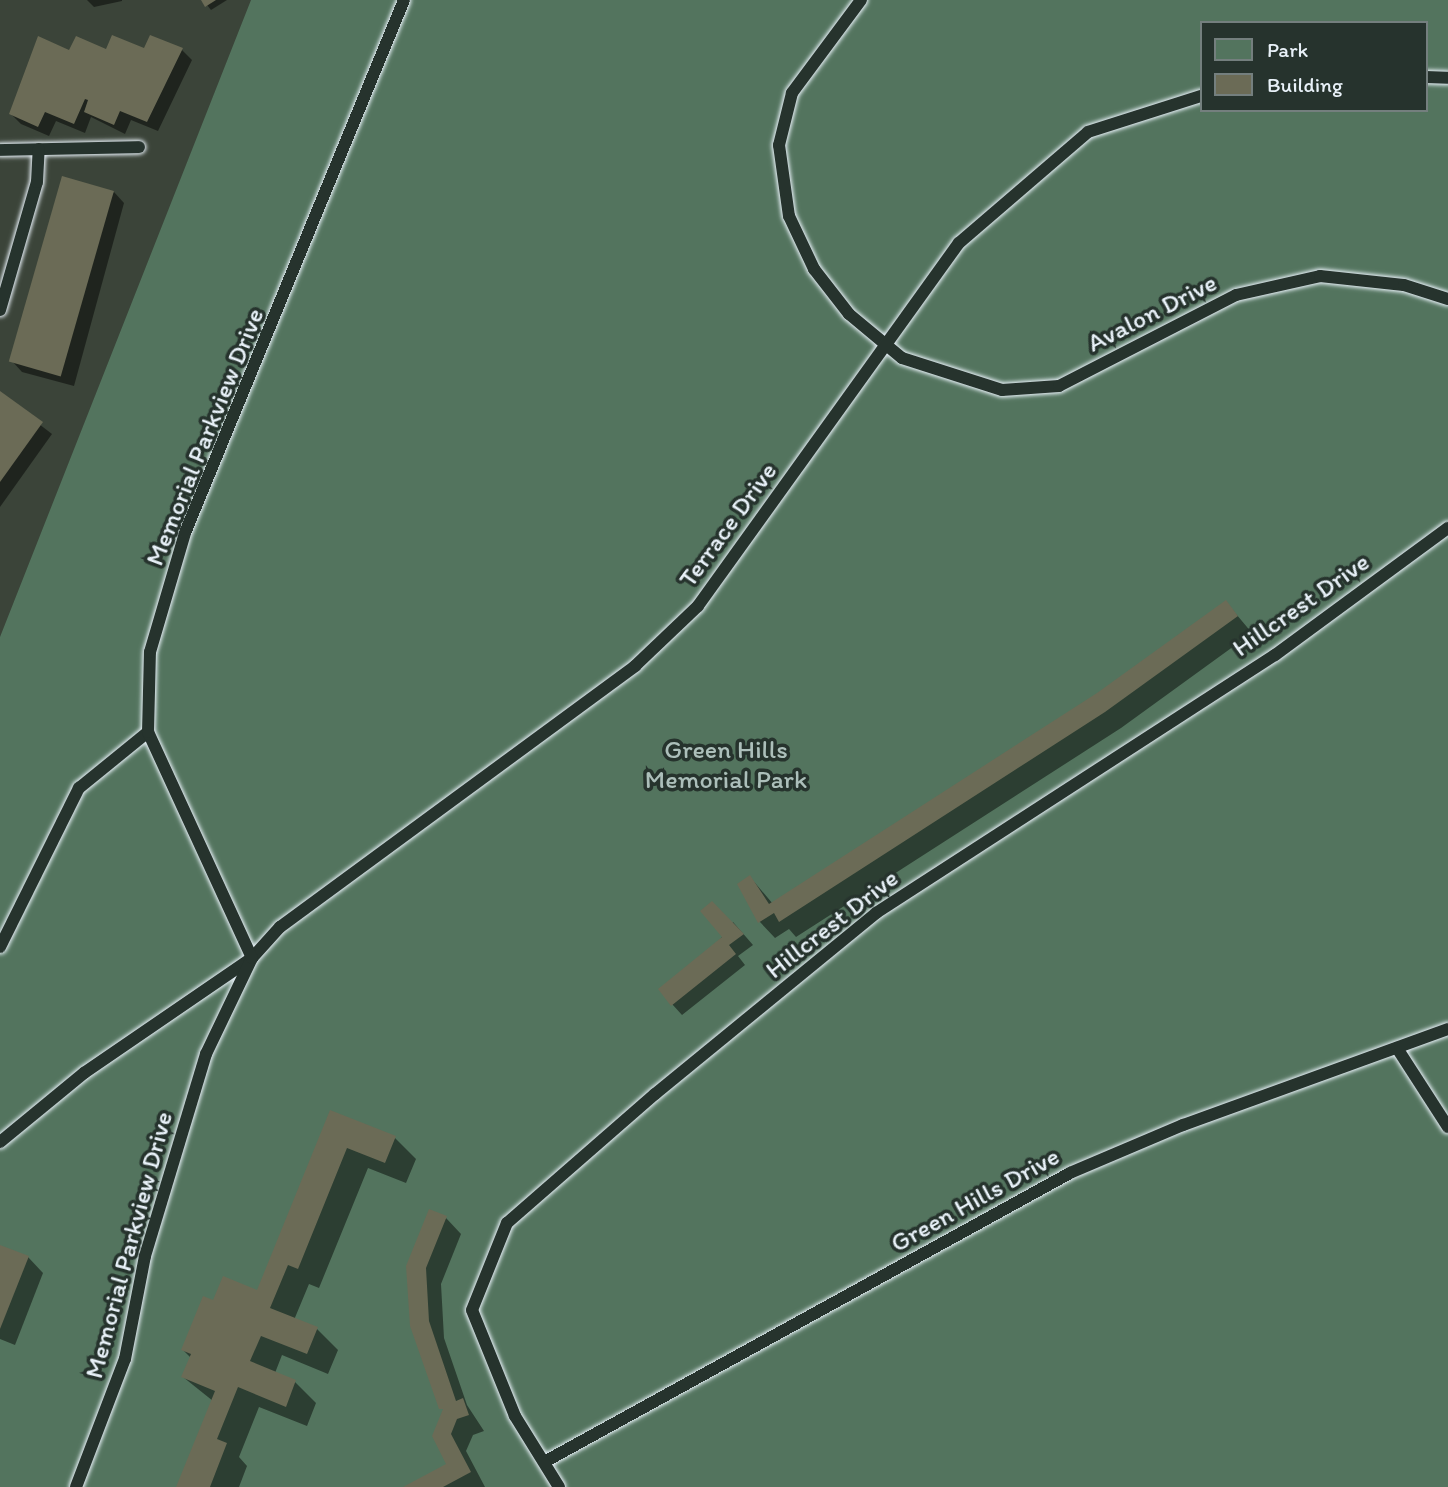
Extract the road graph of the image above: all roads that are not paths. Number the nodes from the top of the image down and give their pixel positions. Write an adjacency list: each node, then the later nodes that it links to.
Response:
1 (404, 0): 13 (lane, Memorial Parkview Drive)
2 (861, 0): 11 (lane, Avalon Drive)
3 (1427, 78): 4 (lane)
4 (1448, 78)
5 (1200, 96): 11 (lane, Terrace Drive)
6 (139, 147): 7 (lane)
7 (39, 149): 8 (lane); 10 (lane)
8 (0, 150)
9 (1448, 299): 11 (lane, Avalon Drive)
10 (0, 310)
11 (885, 347): 15 (lane, Terrace Drive)
12 (1448, 528): 20 (lane, Hillcrest Drive)
13 (148, 732): 14 (lane); 15 (lane, Memorial Parkview Drive)
14 (0, 947)
15 (253, 958): 19 (lane); 21 (lane, Memorial Parkview Drive)
16 (1448, 1029): 17 (lane, Green Hills Drive)
17 (1397, 1048): 18 (lane); 20 (lane, Green Hills Drive)
18 (1448, 1127)
19 (0, 1142)
20 (547, 1461): 22 (lane, Hillcrest Drive)
21 (76, 1487)
22 (559, 1487)

